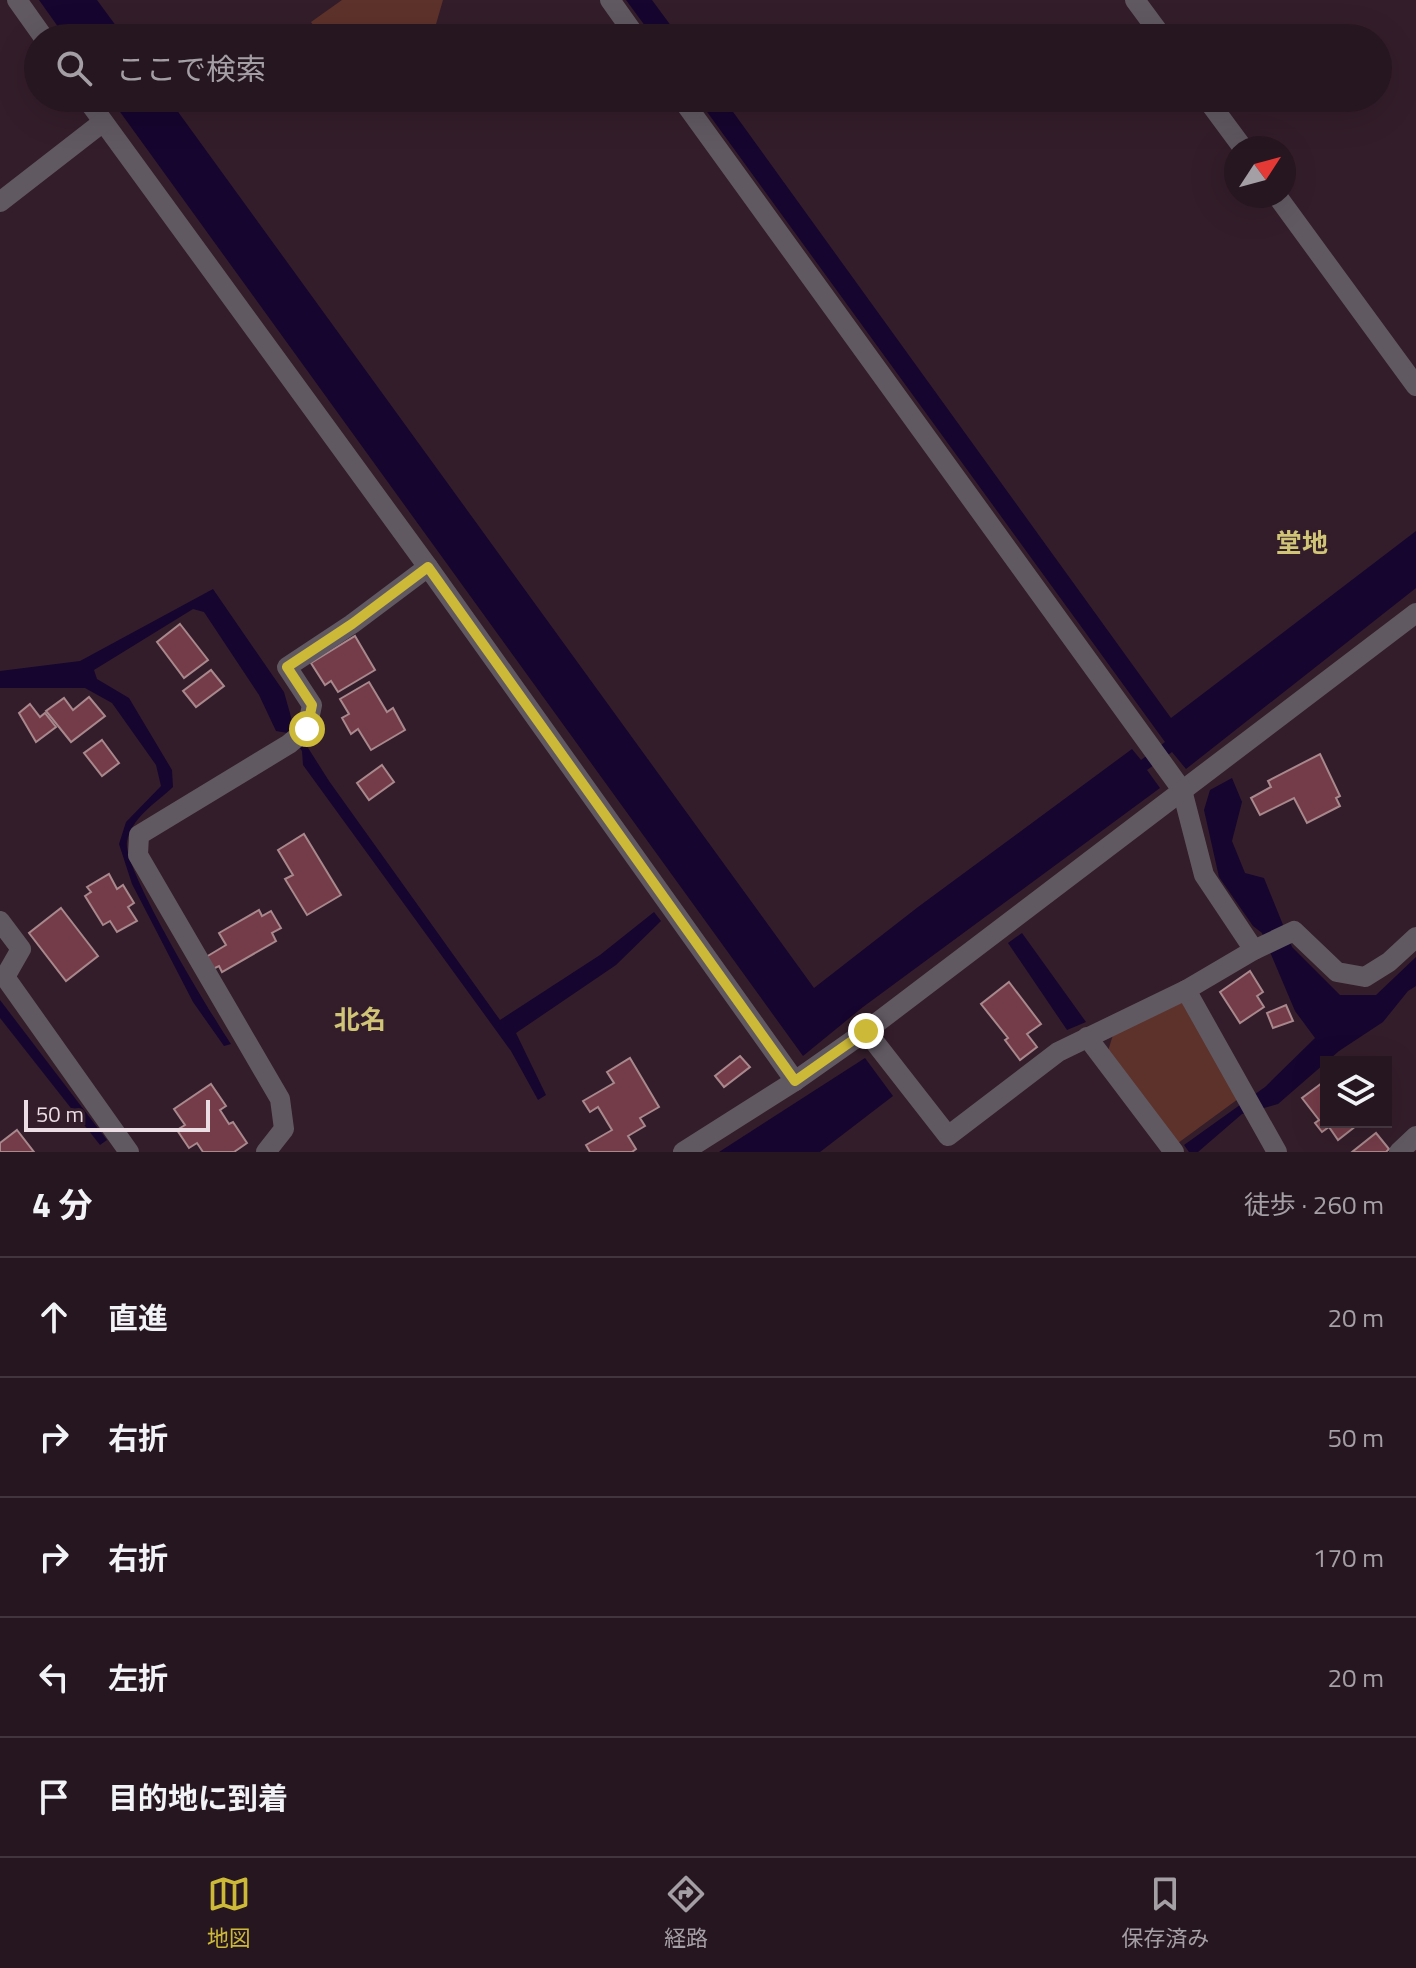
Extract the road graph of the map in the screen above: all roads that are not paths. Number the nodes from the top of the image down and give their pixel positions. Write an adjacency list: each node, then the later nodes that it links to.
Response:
1 (17, 0): 4 (street)
2 (610, 0): 5 (street)
3 (1135, 0): 6 (street)
4 (34, 24)
5 (627, 24)
6 (1153, 24)
7 (96, 112): 10 (street)
8 (691, 112): 17 (street)
9 (1216, 112): 11 (street)
10 (103, 122): 12 (street); 15 (street)
11 (1234, 136)
12 (0, 202)
13 (1286, 208): 14 (street)
14 (1416, 386)
15 (428, 567): 24 (street); 27 (street)
16 (1416, 613): 17 (street)
17 (1182, 790): 20 (street); 22 (street)
18 (0, 921): 26 (street)
19 (1416, 937): 20 (street)
20 (1258, 948): 21 (street)
21 (1186, 990): 23 (street); 30 (street)
22 (866, 1031): 23 (street); 24 (street)
23 (1087, 1037): 29 (street)
24 (795, 1081): 28 (street)
25 (1416, 1136): 31 (street)
26 (129, 1152)
27 (266, 1152)
28 (683, 1152)
29 (1174, 1152)
30 (1277, 1152)
31 (1399, 1152)

